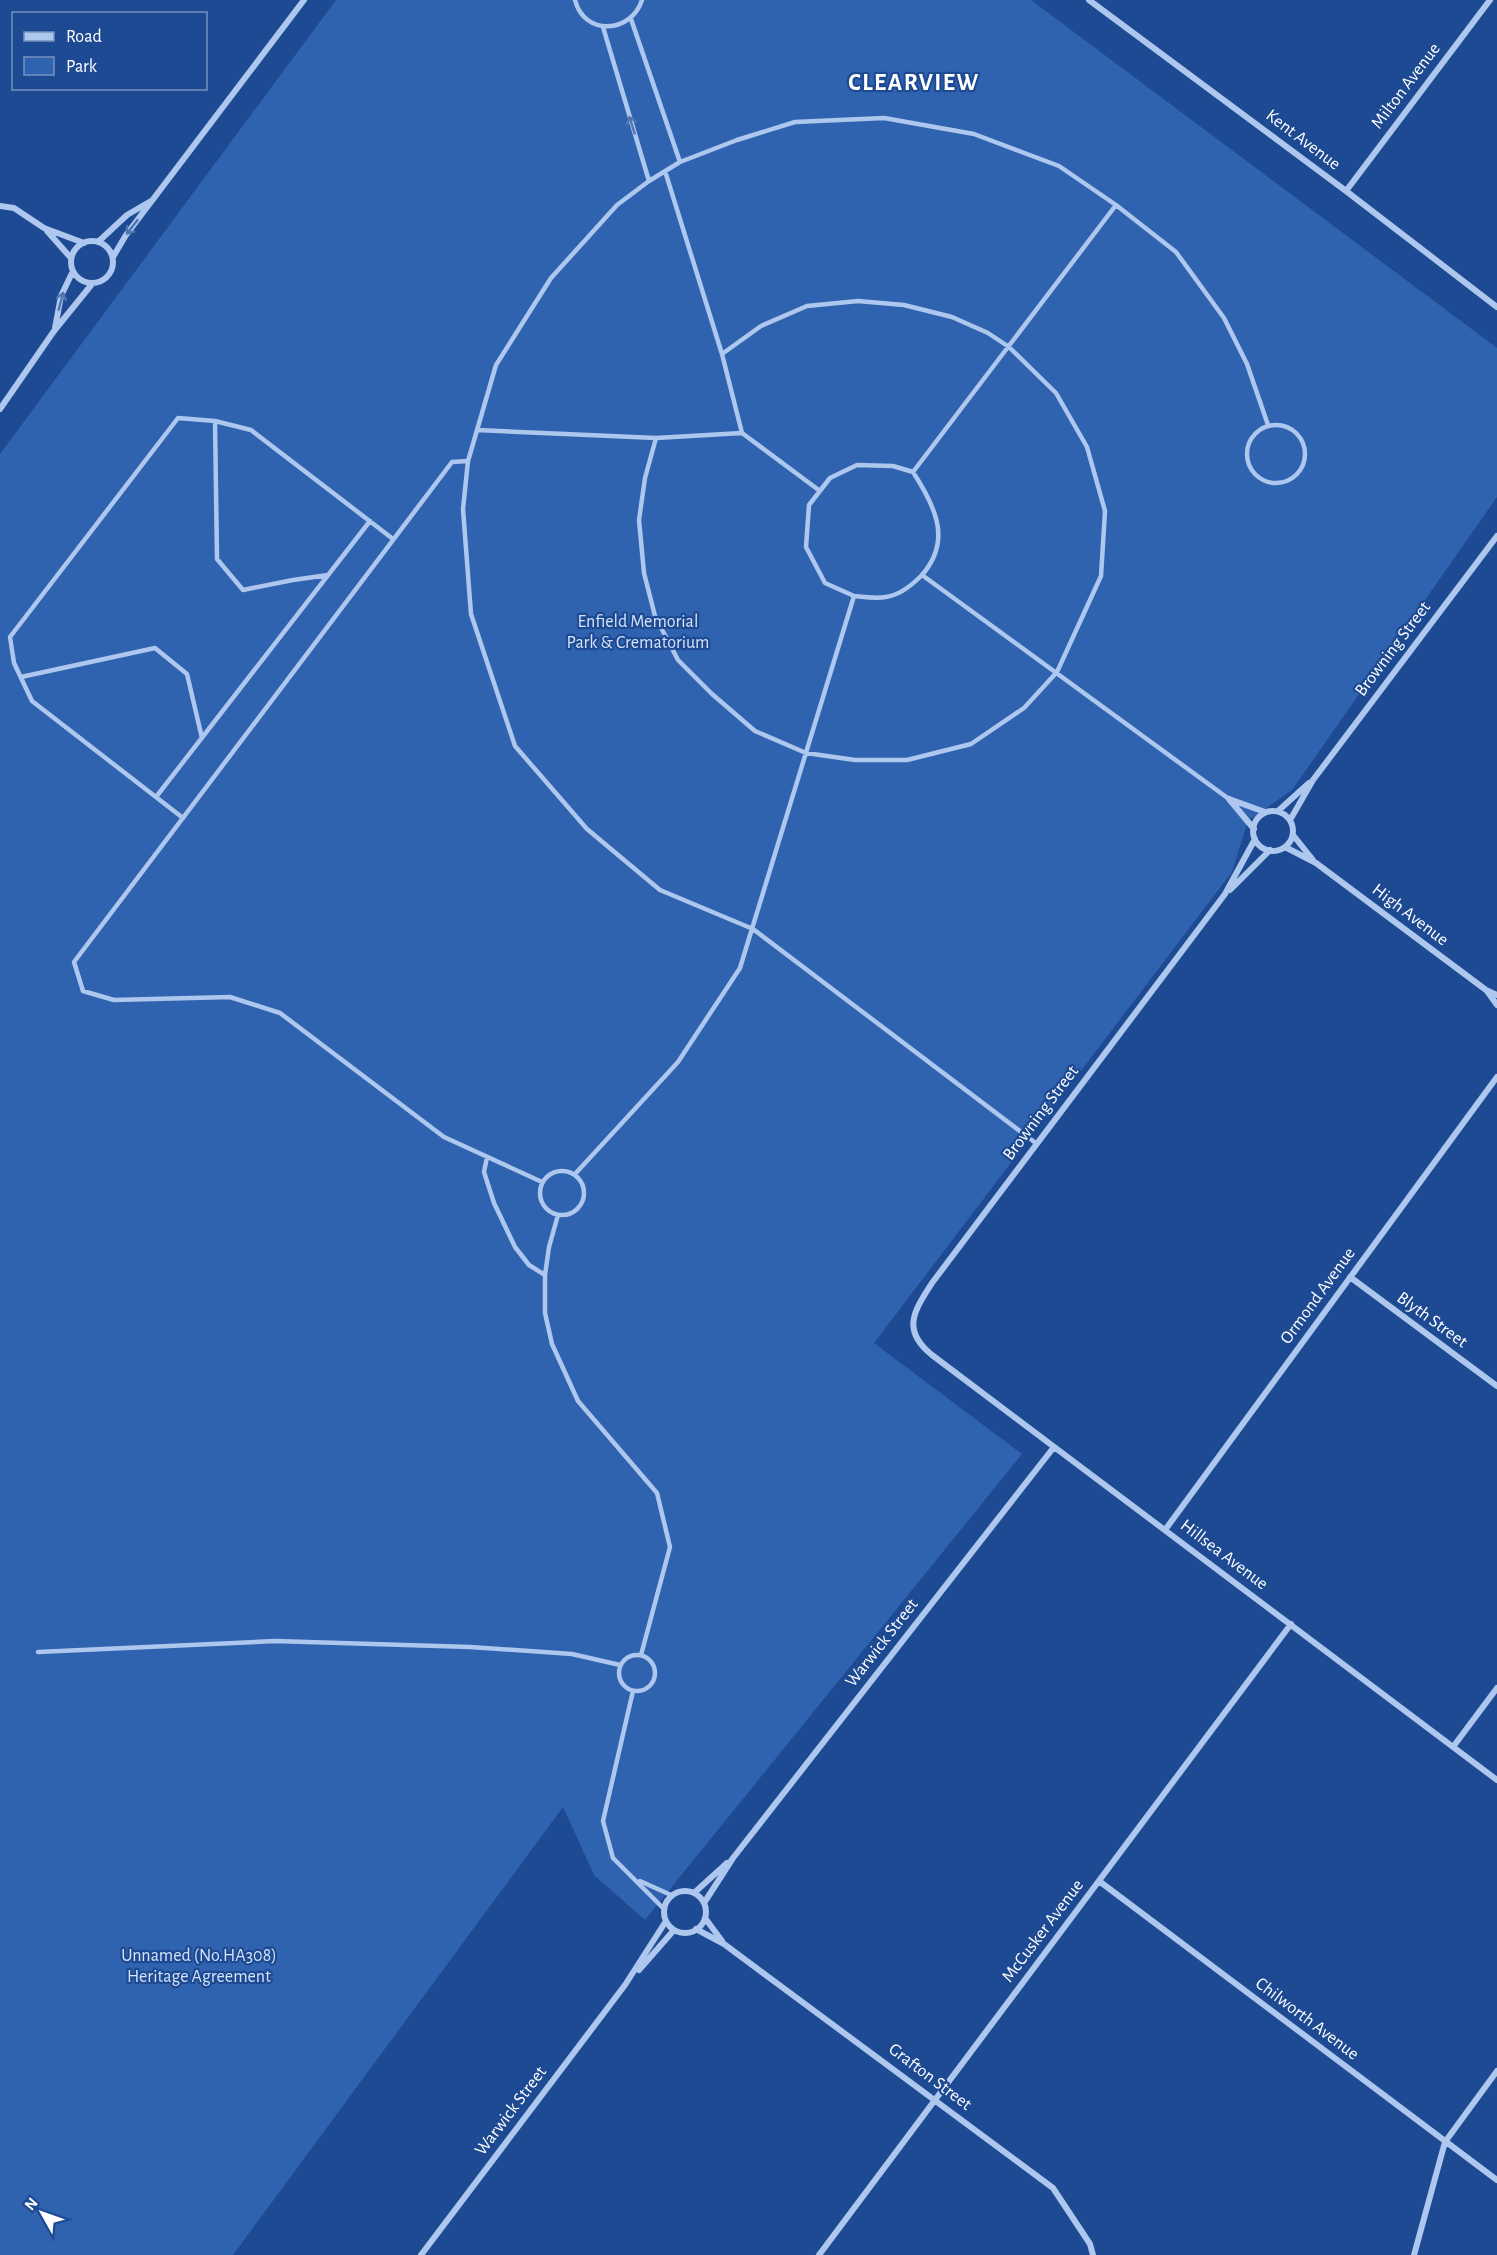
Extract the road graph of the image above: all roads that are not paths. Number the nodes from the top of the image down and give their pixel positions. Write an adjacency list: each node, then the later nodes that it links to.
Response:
1 (304, 0): 12 (street)
2 (575, 0): 7 (lane)
3 (642, 0): 6 (lane)
4 (1089, 0): 11 (street, Kent Avenue)
5 (1490, 0): 11 (street, Milton Avenue)
6 (631, 19): 7 (lane); 8 (lane)
7 (603, 27): 10 (lane, one-way to 7)
8 (680, 162): 9 (lane); 13 (lane)
9 (665, 171): 10 (lane); 25 (lane)
10 (649, 181): 29 (lane)
11 (1346, 191): 22 (street, Kent Avenue)
12 (154, 199): 16 (street); 18 (street, one-way to 18)
13 (1116, 205): 24 (lane); 28 (lane)
14 (0, 206): 15 (street)
15 (44, 228): 17 (street); 19 (street)
16 (98, 242): 17 (street); 18 (street)
17 (84, 243): 19 (street)
18 (113, 257): 21 (street)
19 (71, 258): 20 (street)
20 (73, 271): 21 (street); 23 (street, one-way to 20)
21 (92, 284): 23 (street)
22 (1497, 307)
23 (54, 331): 26 (street)
24 (1009, 346): 25 (lane); 33 (lane); 41 (lane)
25 (722, 354): 30 (lane)
26 (0, 409)
27 (215, 421): 35 (lane); 39 (lane); 42 (lane)
28 (1268, 425): 28 (lane)
29 (477, 430): 31 (lane); 32 (lane)
30 (742, 433): 31 (lane); 34 (lane)
31 (656, 438): 44 (lane)
32 (468, 461): 37 (lane); 59 (lane)
33 (913, 472): 34 (lane); 38 (lane)
34 (820, 492): 40 (lane)
35 (370, 521): 37 (lane); 39 (lane)
36 (1497, 536): 45 (street, Browning Street)
37 (393, 539): 50 (lane)
38 (922, 574): 40 (lane); 41 (lane)
39 (328, 575): 43 (lane)
40 (854, 597): 44 (lane)
41 (1058, 672): 44 (lane); 47 (lane)
42 (21, 677): 43 (lane); 46 (lane)
43 (202, 738): 46 (lane)
44 (806, 753): 59 (lane)
45 (1313, 780): 48 (street, Browning Street); 51 (street, Browning Street)
46 (156, 797): 50 (lane)
47 (1228, 799): 49 (street); 52 (street)
48 (1278, 811): 49 (street); 51 (street)
49 (1265, 812): 52 (street)
50 (183, 818): 65 (lane)
51 (1290, 820): 53 (street)
52 (1254, 829): 54 (street)
53 (1293, 835): 55 (street); 57 (street, High Avenue)
54 (1255, 839): 56 (street); 58 (street, Browning Street)
55 (1285, 847): 56 (street); 57 (street, High Avenue)
56 (1270, 850): 58 (street, Browning Street)
57 (1316, 863): 60 (street, High Avenue)
58 (1225, 894): 64 (street, Browning Street)
59 (753, 929): 64 (lane); 66 (lane)
60 (1486, 990): 61 (street, High Avenue); 62 (street, High Avenue)
61 (1497, 996)
62 (1497, 1005)
63 (1496, 1077): 70 (street, Ormond Avenue)
64 (1036, 1144): 71 (street, Browning Street)
65 (487, 1157): 67 (lane); 69 (lane)
66 (575, 1174): 67 (lane); 68 (lane)
67 (542, 1182): 68 (lane)
68 (558, 1215): 69 (lane)
69 (545, 1275): 77 (lane)
70 (1350, 1277): 72 (street, Blyth Street); 74 (street, Ormond Avenue)
71 (932, 1355): 73 (street, Hillsea Avenue)
72 (1497, 1386)
73 (1054, 1447): 74 (street, Hillsea Avenue); 83 (street, Warwick Street)
74 (1165, 1530): 75 (street, Hillsea Avenue)
75 (1290, 1624): 81 (street, Hillsea Avenue); 85 (street, McCusker Avenue)
76 (38, 1652): 78 (lane)
77 (641, 1655): 78 (lane); 80 (lane)
78 (620, 1665): 80 (lane)
79 (1497, 1688): 81 (street)
80 (633, 1691): 84 (lane)
81 (1453, 1747): 82 (street, Hillsea Avenue)
82 (1497, 1780)
83 (733, 1858): 86 (street, Warwick Street); 88 (street, Warwick Street)
84 (637, 1880): 87 (lane); 89 (lane)
85 (1099, 1881): 97 (street, McCusker Avenue); 98 (street, Chilworth Avenue)
86 (694, 1893): 87 (street); 88 (street)
87 (671, 1895): 89 (street)
88 (704, 1903): 90 (street)
89 (664, 1909): 91 (street)
90 (705, 1918): 92 (street); 94 (street, Grafton Street)
91 (666, 1921): 93 (street); 95 (street, Warwick Street)
92 (696, 1929): 93 (street); 94 (street, Grafton Street)
93 (674, 1930): 95 (street, Warwick Street)
94 (724, 1944): 97 (street, Grafton Street)
95 (625, 1985): 100 (street, Warwick Street)
96 (1497, 2071): 98 (street)
97 (936, 2100): 101 (street, McCusker Avenue); 102 (street, Grafton Street)
98 (1445, 2142): 99 (street, Chilworth Avenue); 103 (street)
99 (1497, 2180)
100 (421, 2255)
101 (819, 2255)
102 (1093, 2255)
103 (1414, 2255)

